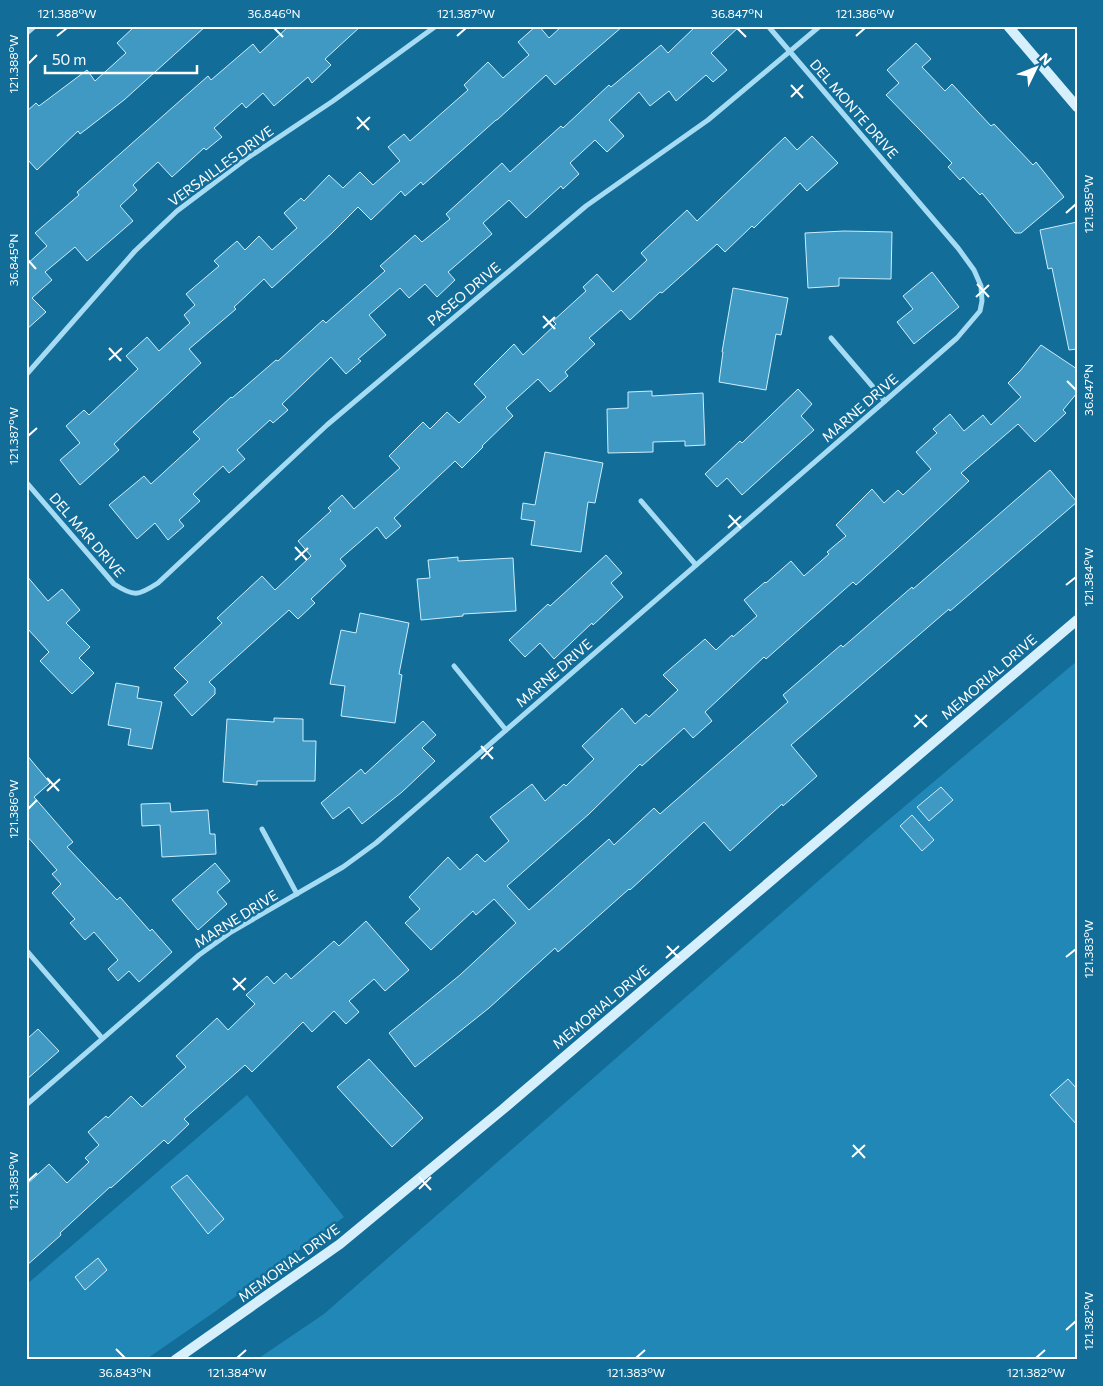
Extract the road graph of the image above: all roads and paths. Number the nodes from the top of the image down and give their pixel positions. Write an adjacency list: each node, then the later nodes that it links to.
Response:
1 (35, 26): 6 (street)
2 (436, 26): 11 (street, VERSAILLES DRIVE)
3 (768, 26): 7 (street, DEL MONTE DRIVE)
4 (820, 26): 7 (street, PASEO DRIVE)
5 (1008, 26): 8 (street)
6 (26, 34)
7 (790, 52): 9 (street, DEL MONTE DRIVE); 16 (street, PASEO DRIVE)
8 (1077, 107)
9 (922, 207): 12 (street, MARNE DRIVE)
10 (831, 338): 12 (street)
11 (26, 375)
12 (885, 401): 15 (street, MARNE DRIVE)
13 (26, 482): 16 (street, DEL MAR DRIVE)
14 (641, 501): 15 (street)
15 (696, 566): 19 (street, MARNE DRIVE)
16 (137, 594)
17 (1077, 620): 25 (street, MEMORIAL DRIVE)
18 (454, 666): 19 (street)
19 (506, 730): 21 (street, MARNE DRIVE)
20 (262, 830): 21 (street)
21 (297, 894): 23 (street, MARNE DRIVE)
22 (26, 950): 23 (street)
23 (102, 1038): 24 (street, MARNE DRIVE)
24 (26, 1105)
25 (175, 1360)

